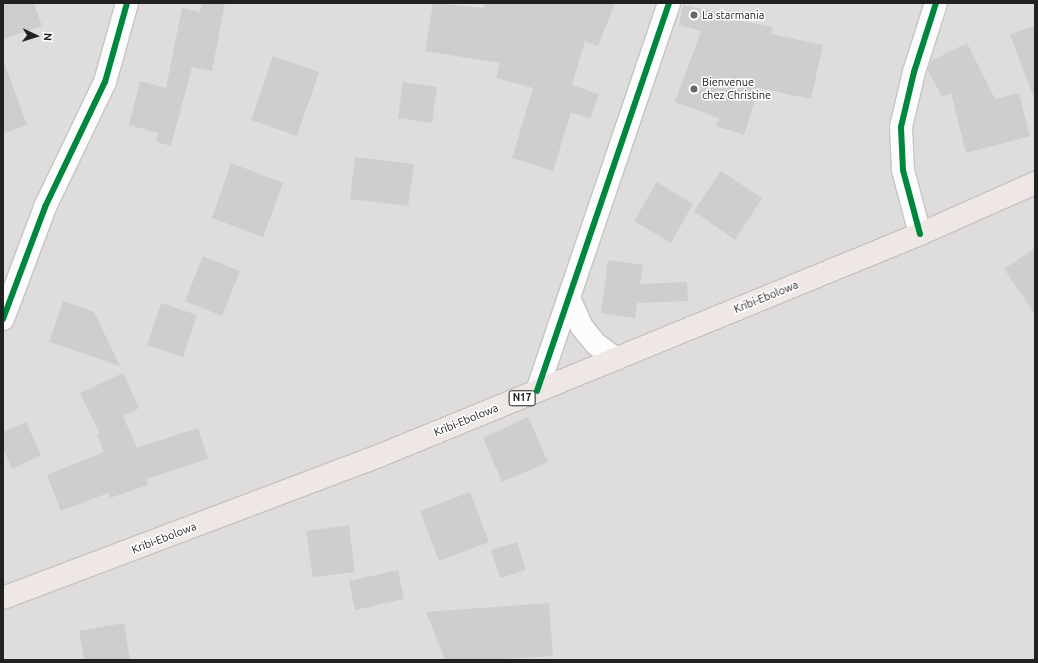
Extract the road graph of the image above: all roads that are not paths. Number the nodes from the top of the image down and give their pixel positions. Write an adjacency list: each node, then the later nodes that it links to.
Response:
1 (127, 3): 7 (street)
2 (669, 3): 6 (street)
3 (936, 3): 5 (street)
4 (1035, 183): 5 (highway, Kribi-Ebolowa / N17)
5 (920, 234): 8 (highway, Kribi-Ebolowa / N17)
6 (569, 298): 8 (street); 9 (street)
7 (3, 320)
8 (616, 359): 9 (highway, Kribi-Ebolowa / N17)
9 (537, 391): 10 (highway, Kribi-Ebolowa / N17)
10 (3, 598)

